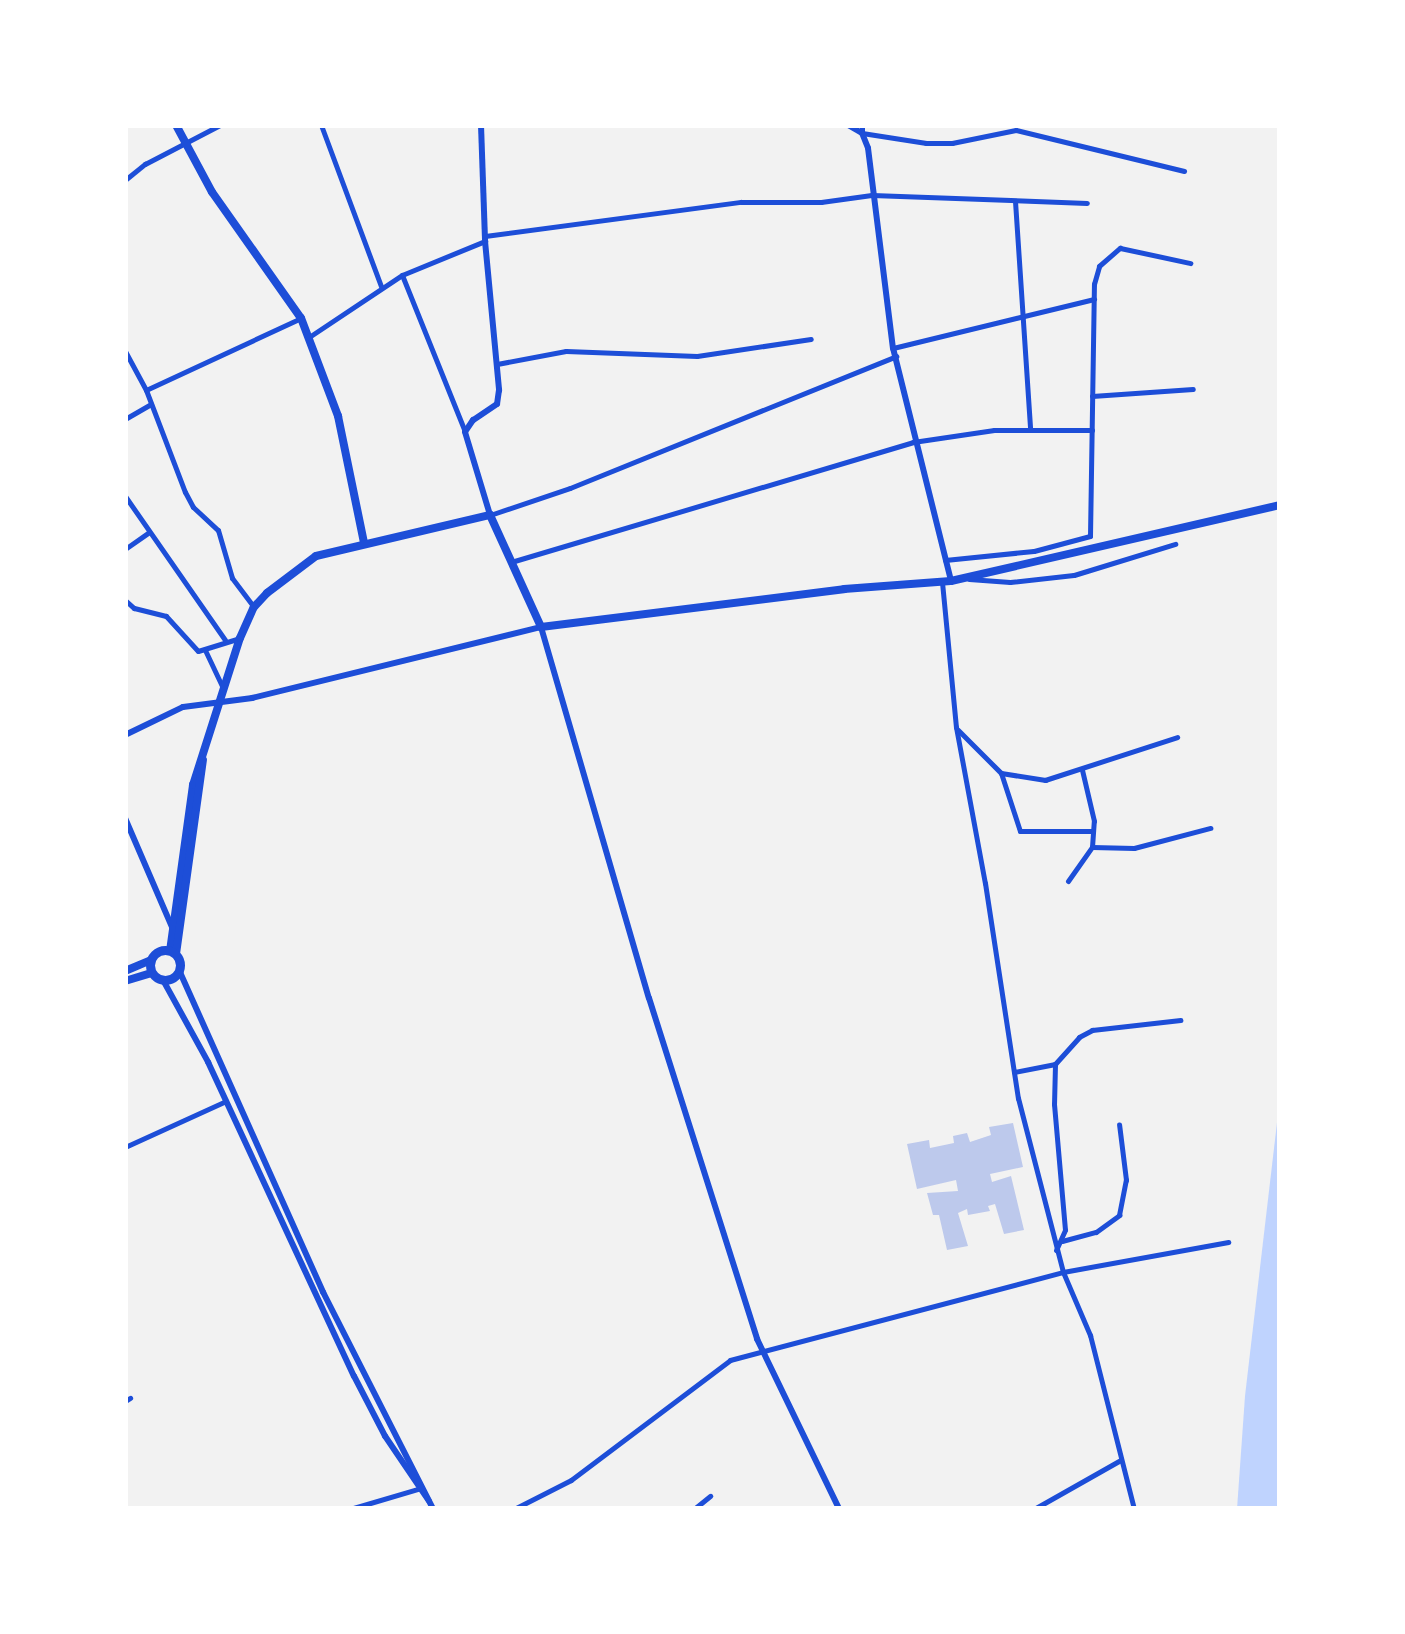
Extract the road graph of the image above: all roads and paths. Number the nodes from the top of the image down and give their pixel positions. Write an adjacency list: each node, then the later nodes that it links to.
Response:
1 (176, 125): 8 (main road)
2 (220, 125): 8 (street)
3 (321, 125): 17 (street)
4 (482, 125): 14 (street)
5 (848, 125): 7 (street)
6 (1018, 127): 7 (street); 9 (street)
7 (862, 129): 11 (street)
8 (186, 146): 10 (street); 20 (main road)
9 (1184, 171)
10 (125, 180)
11 (872, 195): 12 (street); 14 (street); 24 (street)
12 (1014, 201): 13 (street); 19 (street)
13 (1087, 203)
14 (485, 238): 16 (street); 25 (street)
15 (1190, 262): 18 (street)
16 (402, 275): 17 (street); 33 (street)
17 (381, 286): 21 (street)
18 (1094, 299): 19 (street); 28 (street)
19 (1024, 313): 24 (street); 31 (street)
20 (300, 318): 21 (main road); 27 (street)
21 (309, 337): 39 (main road)
22 (811, 339): 25 (street)
23 (125, 352): 27 (street)
24 (894, 352): 34 (street); 37 (street)
25 (496, 364): 33 (street)
26 (1193, 389): 28 (street)
27 (146, 390): 29 (street)
28 (1092, 396): 32 (street)
29 (151, 404): 30 (street); 46 (street)
30 (125, 420)
31 (1030, 429): 32 (street); 34 (street)
32 (1092, 430): 42 (street)
33 (464, 432): 37 (street)
34 (913, 442): 42 (street); 43 (street)
35 (125, 496): 38 (street)
36 (1280, 505): 44 (main road)
37 (490, 515): 39 (main road); 43 (main road)
38 (148, 532): 41 (street); 49 (street)
39 (364, 543): 46 (main road)
40 (1175, 544): 44 (street)
41 (125, 550)
42 (945, 560): 44 (street)
43 (511, 562): 47 (main road)
44 (951, 580): 47 (main road); 53 (street)
45 (125, 600): 50 (street)
46 (254, 607): 48 (main road)
47 (540, 627): 52 (street); 81 (street)
48 (240, 638): 49 (street); 51 (main road)
49 (225, 640): 50 (street)
50 (205, 650): 51 (street)
51 (224, 691): 52 (main road)
52 (220, 705): 54 (street); 63 (main road)
53 (956, 728): 57 (street); 73 (street)
54 (125, 735)
55 (1177, 738): 56 (street)
56 (1082, 770): 57 (street); 60 (street)
57 (1001, 772): 60 (street)
58 (125, 818): 63 (street)
59 (1210, 828): 61 (street)
60 (1093, 831): 61 (street)
61 (1092, 846): 62 (street)
62 (1068, 882)
63 (175, 935): 64 (main road)
64 (173, 953): 65 (highway); 66 (highway)
65 (150, 960): 67 (main road); 68 (highway)
66 (179, 970): 69 (highway); 85 (street)
67 (125, 971)
68 (152, 973): 69 (highway); 70 (main road)
69 (163, 980): 74 (street)
70 (125, 981)
71 (1180, 1020): 72 (street)
72 (1055, 1064): 73 (street); 77 (street)
73 (1014, 1072): 79 (street)
74 (226, 1101): 76 (street); 83 (street)
75 (1119, 1124): 77 (street)
76 (125, 1147)
77 (1062, 1240): 79 (street)
78 (1228, 1242): 80 (street)
79 (1056, 1250): 80 (street)
80 (1063, 1272): 81 (street); 82 (street)
81 (764, 1352): 87 (street); 89 (street)
82 (1120, 1461): 90 (street); 91 (street)
83 (418, 1489): 85 (street); 86 (street)
84 (710, 1496): 88 (street)
85 (432, 1505)
86 (350, 1509)
87 (514, 1509)
88 (694, 1509)
89 (839, 1509)
90 (1034, 1509)
91 (1134, 1509)

